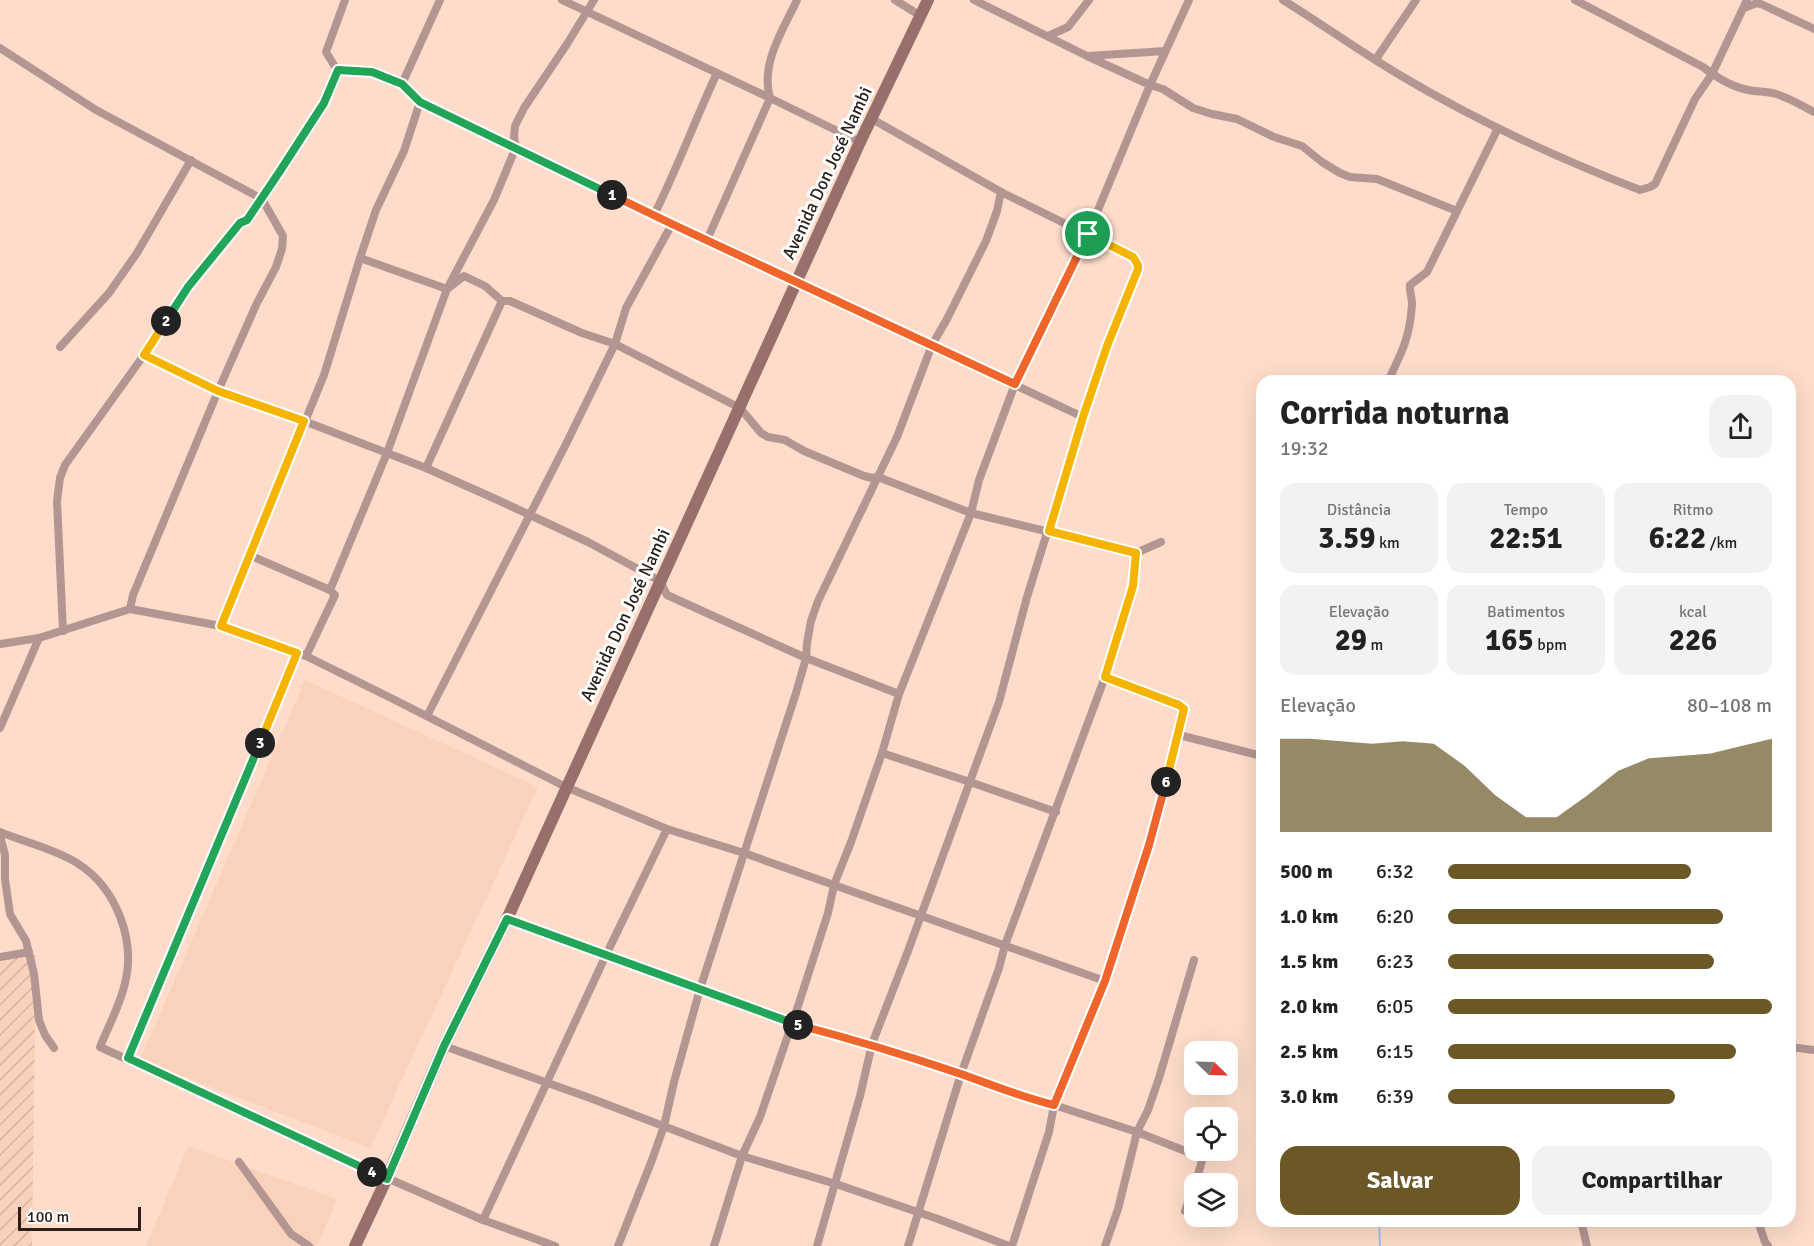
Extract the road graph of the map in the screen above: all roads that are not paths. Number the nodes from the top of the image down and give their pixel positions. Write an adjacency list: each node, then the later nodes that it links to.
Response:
1 (345, 0): 26 (street)
2 (440, 0): 29 (street)
3 (562, 0): 15 (street)
4 (594, 0): 15 (street); 17 (street)
5 (797, 0): 31 (street)
6 (895, 0): 16 (street)
7 (928, 0): 16 (street, Avenida Don José Nambi)
8 (974, 0): 20 (street)
9 (1089, 0): 18 (street)
10 (1189, 0): 23 (street)
11 (1283, 0): 25 (street)
12 (1416, 0): 25 (street)
13 (1575, 0): 28 (street)
14 (1746, 4): 19 (street); 28 (street)
15 (587, 12): 17 (street); 37 (street)
16 (921, 16): 34 (street, Avenida Don José Nambi)
17 (601, 19): 27 (street)
18 (1068, 27): 20 (street); 21 (street)
19 (1814, 28)
20 (1048, 36): 21 (street)
21 (1069, 46): 24 (street)
22 (0, 48): 38 (street)
23 (1165, 51): 24 (street); 30 (street)
24 (1087, 56): 30 (street)
25 (1376, 59): 35 (street)
26 (338, 70): 29 (street); 40 (street)
27 (717, 73): 31 (street); 42 (street)
28 (1712, 75): 33 (street); 35 (street)
29 (402, 84): 32 (street)
30 (1150, 85): 41 (street); 44 (street)
31 (770, 98): 36 (street); 45 (street)
32 (420, 102): 37 (street); 46 (street)
33 (1814, 112)
34 (872, 119): 36 (street, Avenida Don José Nambi); 39 (street)
35 (1498, 128): 41 (street)
36 (860, 142): 47 (street, Avenida Don José Nambi)
37 (516, 147): 42 (street); 48 (street)
38 (191, 160): 40 (street); 52 (street)
39 (1001, 192): 44 (street); 51 (street)
40 (262, 199): 53 (street); 56 (street)
41 (1457, 211): 54 (street)
42 (654, 215): 43 (street)
43 (672, 224): 45 (street); 50 (street)
44 (1088, 234): 55 (street); 58 (street)
45 (707, 240): 47 (street)
46 (360, 258): 48 (street); 59 (street)
47 (797, 282): 51 (street); 57 (street, Avenida Don José Nambi)
48 (447, 289): 49 (street); 60 (street)
49 (502, 302): 50 (street); 61 (street)
50 (615, 344): 57 (street); 64 (street)
51 (932, 345): 55 (street); 62 (street)
52 (60, 347)
53 (144, 355): 56 (street); 73 (street)
54 (1391, 375)
55 (1015, 384): 58 (street); 63 (street)
56 (218, 391): 59 (street); 71 (street)
57 (740, 408): 62 (street); 69 (street, Avenida Don José Nambi)
58 (1083, 417): 65 (street)
59 (304, 421): 60 (street); 68 (street)
60 (387, 453): 61 (street); 70 (street)
61 (426, 468): 64 (street)
62 (878, 477): 63 (street); 77 (street)
63 (971, 513): 65 (street); 79 (street)
64 (530, 515): 69 (street); 80 (street)
65 (1049, 531): 67 (street); 85 (street)
66 (1161, 542): 67 (street)
67 (1136, 553): 78 (street)
68 (249, 555): 70 (street); 72 (street)
69 (660, 581): 77 (street); 86 (street, Avenida Don José Nambi)
70 (330, 590): 76 (street)
71 (130, 609): 72 (street); 73 (street)
72 (221, 626): 76 (street)
73 (63, 631): 74 (street)
74 (39, 638): 75 (street); 81 (street)
75 (0, 644)
76 (301, 654): 80 (street); 107 (street)
77 (806, 658): 79 (street); 90 (street)
78 (1105, 677): 82 (street); 87 (street)
79 (899, 694): 83 (street)
80 (427, 716): 86 (street)
81 (0, 728)
82 (1179, 735): 84 (street); 99 (street)
83 (882, 753): 85 (street); 91 (street)
84 (1256, 754)
85 (970, 782): 87 (street); 92 (street)
86 (566, 787): 88 (street); 93 (street, Avenida Don José Nambi)
87 (1056, 812): 94 (street)
88 (667, 829): 90 (street); 96 (street)
89 (0, 834): 95 (street); 107 (street)
90 (744, 853): 91 (street); 100 (street)
91 (834, 885): 92 (street); 101 (street)
92 (921, 917): 94 (street); 102 (street)
93 (507, 919): 96 (street); 103 (street, Avenida Don José Nambi)
94 (1005, 945): 99 (street); 108 (street)
95 (29, 952): 97 (street); 104 (street)
96 (606, 955): 100 (street); 109 (street)
97 (0, 957)
98 (1194, 960): 112 (street)
99 (1105, 981): 110 (street)
100 (700, 989): 101 (street); 111 (street)
101 (792, 1023): 102 (street); 113 (street)
102 (872, 1044): 108 (street); 117 (street)
103 (444, 1046): 109 (street); 116 (street, Avenida Don José Nambi)
104 (54, 1048)
105 (1796, 1048): 106 (street)
106 (1814, 1050)
107 (128, 1058): 116 (street)
108 (961, 1074): 110 (street); 118 (street)
109 (546, 1083): 111 (street); 119 (street)
110 (1054, 1105): 112 (street); 129 (street)
111 (664, 1126): 113 (street); 125 (street)
112 (1137, 1132): 115 (street); 130 (street)
113 (742, 1156): 117 (street); 126 (street)
114 (239, 1162): 122 (street)
115 (1198, 1173)
116 (387, 1179): 119 (street); 123 (street, Avenida Don José Nambi)
117 (836, 1184): 118 (street); 127 (street)
118 (919, 1213): 128 (street); 129 (street)
119 (483, 1220): 124 (street)
120 (1582, 1227): 131 (street)
121 (1760, 1227): 132 (street)
122 (309, 1246)
123 (355, 1246)
124 (555, 1246)
125 (618, 1246)
126 (714, 1246)
127 (817, 1246)
128 (908, 1246)
129 (1010, 1246)
130 (1105, 1246)
131 (1587, 1246)
132 (1767, 1246)

